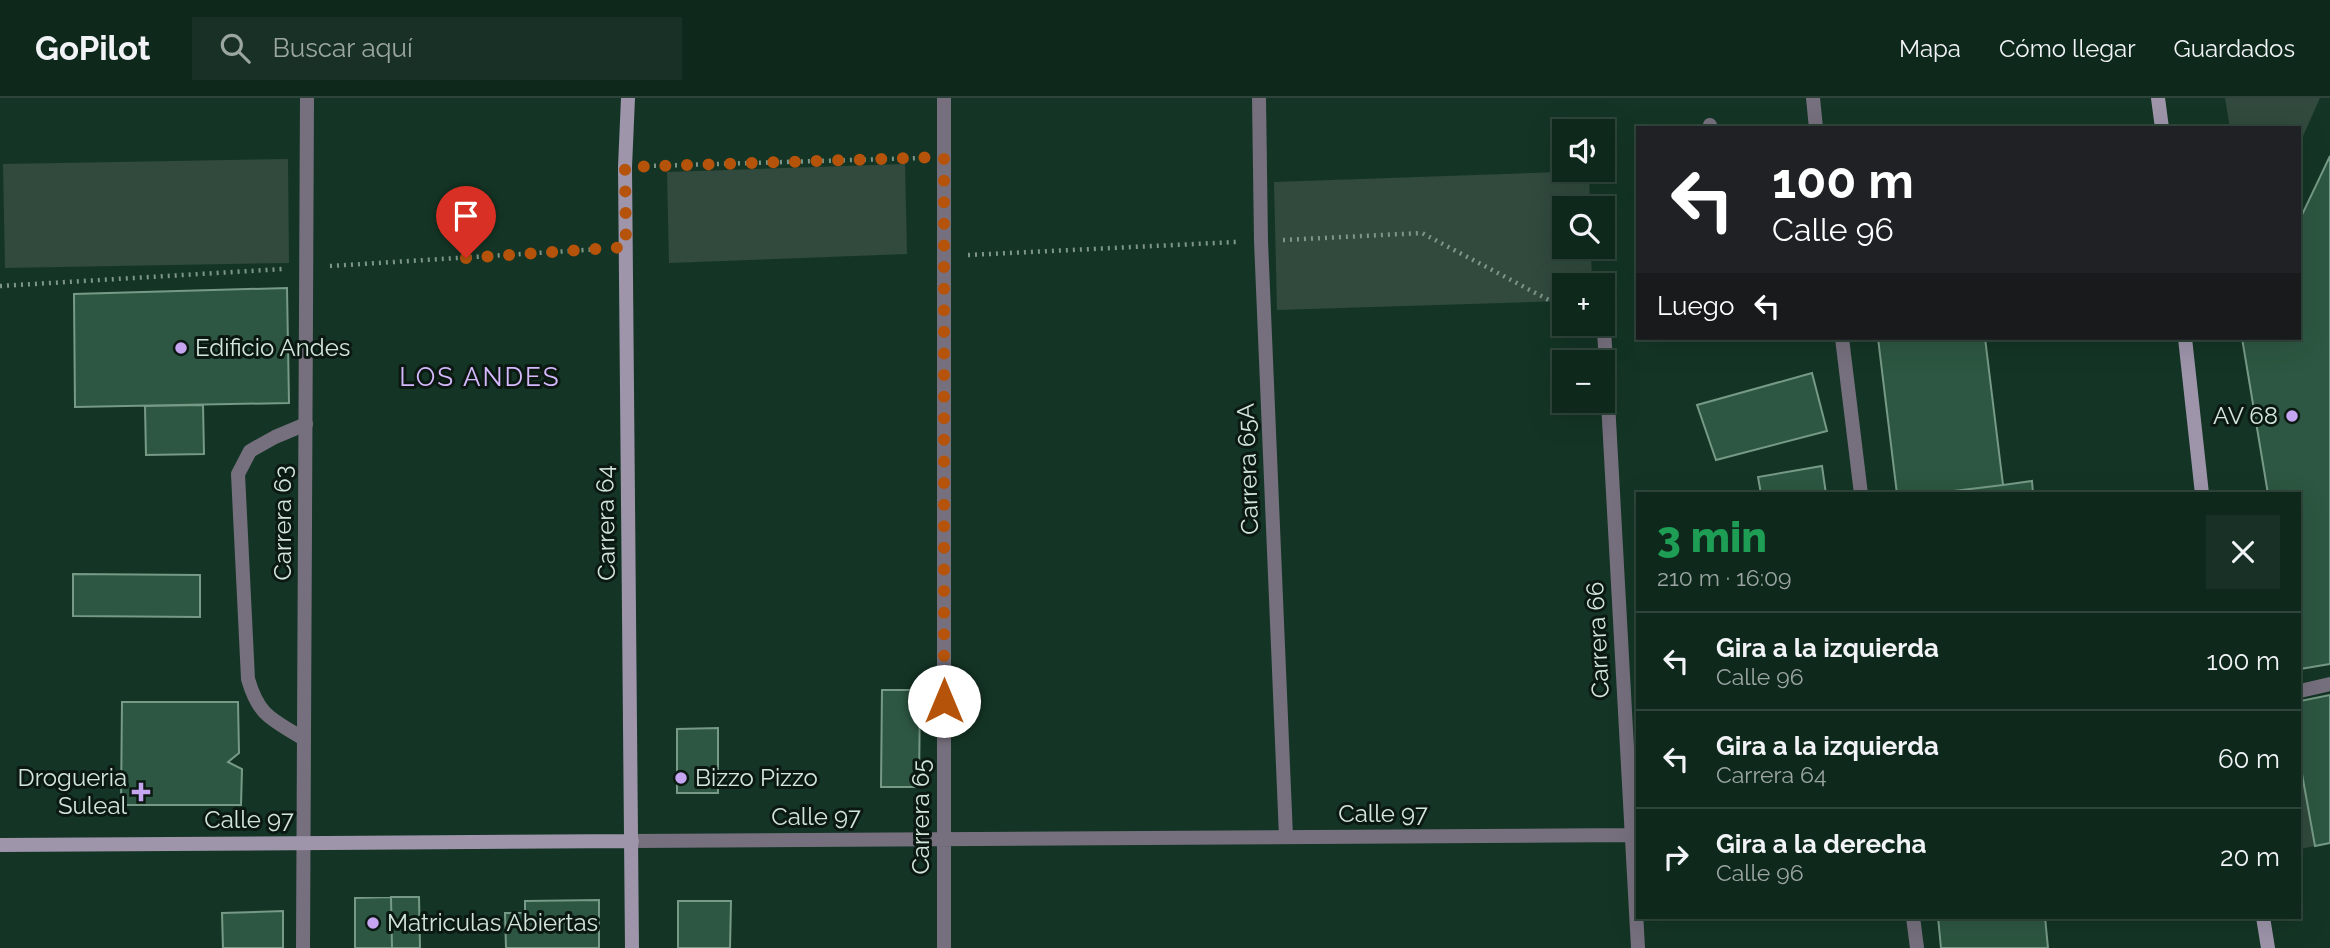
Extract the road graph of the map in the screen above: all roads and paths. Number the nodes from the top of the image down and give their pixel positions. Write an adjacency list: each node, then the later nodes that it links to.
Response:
1 (307, 98): 12 (street, Carrera 63)
2 (628, 98): 10 (street, Carrera 64)
3 (944, 98): 9 (street, Carrera 65)
4 (1259, 98): 24 (street, Carrera 65A)
5 (1813, 98): 7 (street)
6 (2158, 98): 8 (street)
7 (1816, 126)
8 (2162, 126)
9 (944, 157): 10 (path); 25 (street, Carrera 65)
10 (625, 167): 11 (street, Carrera 64)
11 (626, 247): 12 (path); 26 (street, Carrera 64)
12 (306, 268): 13 (path); 17 (street, Carrera 63)
13 (0, 286)
14 (1604, 336): 23 (street, Carrera 66)
15 (1842, 340): 18 (street)
16 (2185, 340): 19 (street)
17 (306, 424): 22 (street, Carrera 63); 22 (street)
18 (1861, 492)
19 (2202, 492)
20 (2330, 684): 21 (street)
21 (2301, 691)
22 (304, 739): 27 (street, Carrera 63)
23 (1632, 835): 24 (street, Calle 97); 29 (street, Carrera 66)
24 (1286, 837): 25 (street, Calle 97)
25 (944, 839): 26 (street, Calle 97); 35 (street, Carrera 65)
26 (632, 841): 27 (street, Calle 97); 34 (street, Carrera 64)
27 (303, 843): 28 (street, Calle 97); 33 (street, Carrera 63)
28 (0, 845)
29 (1636, 910)
30 (1636, 919): 36 (street, Carrera 66)
31 (1913, 919): 37 (street)
32 (2263, 919): 38 (street)
33 (303, 948)
34 (632, 948)
35 (944, 948)
36 (1638, 948)
37 (1917, 948)
38 (2268, 948)

